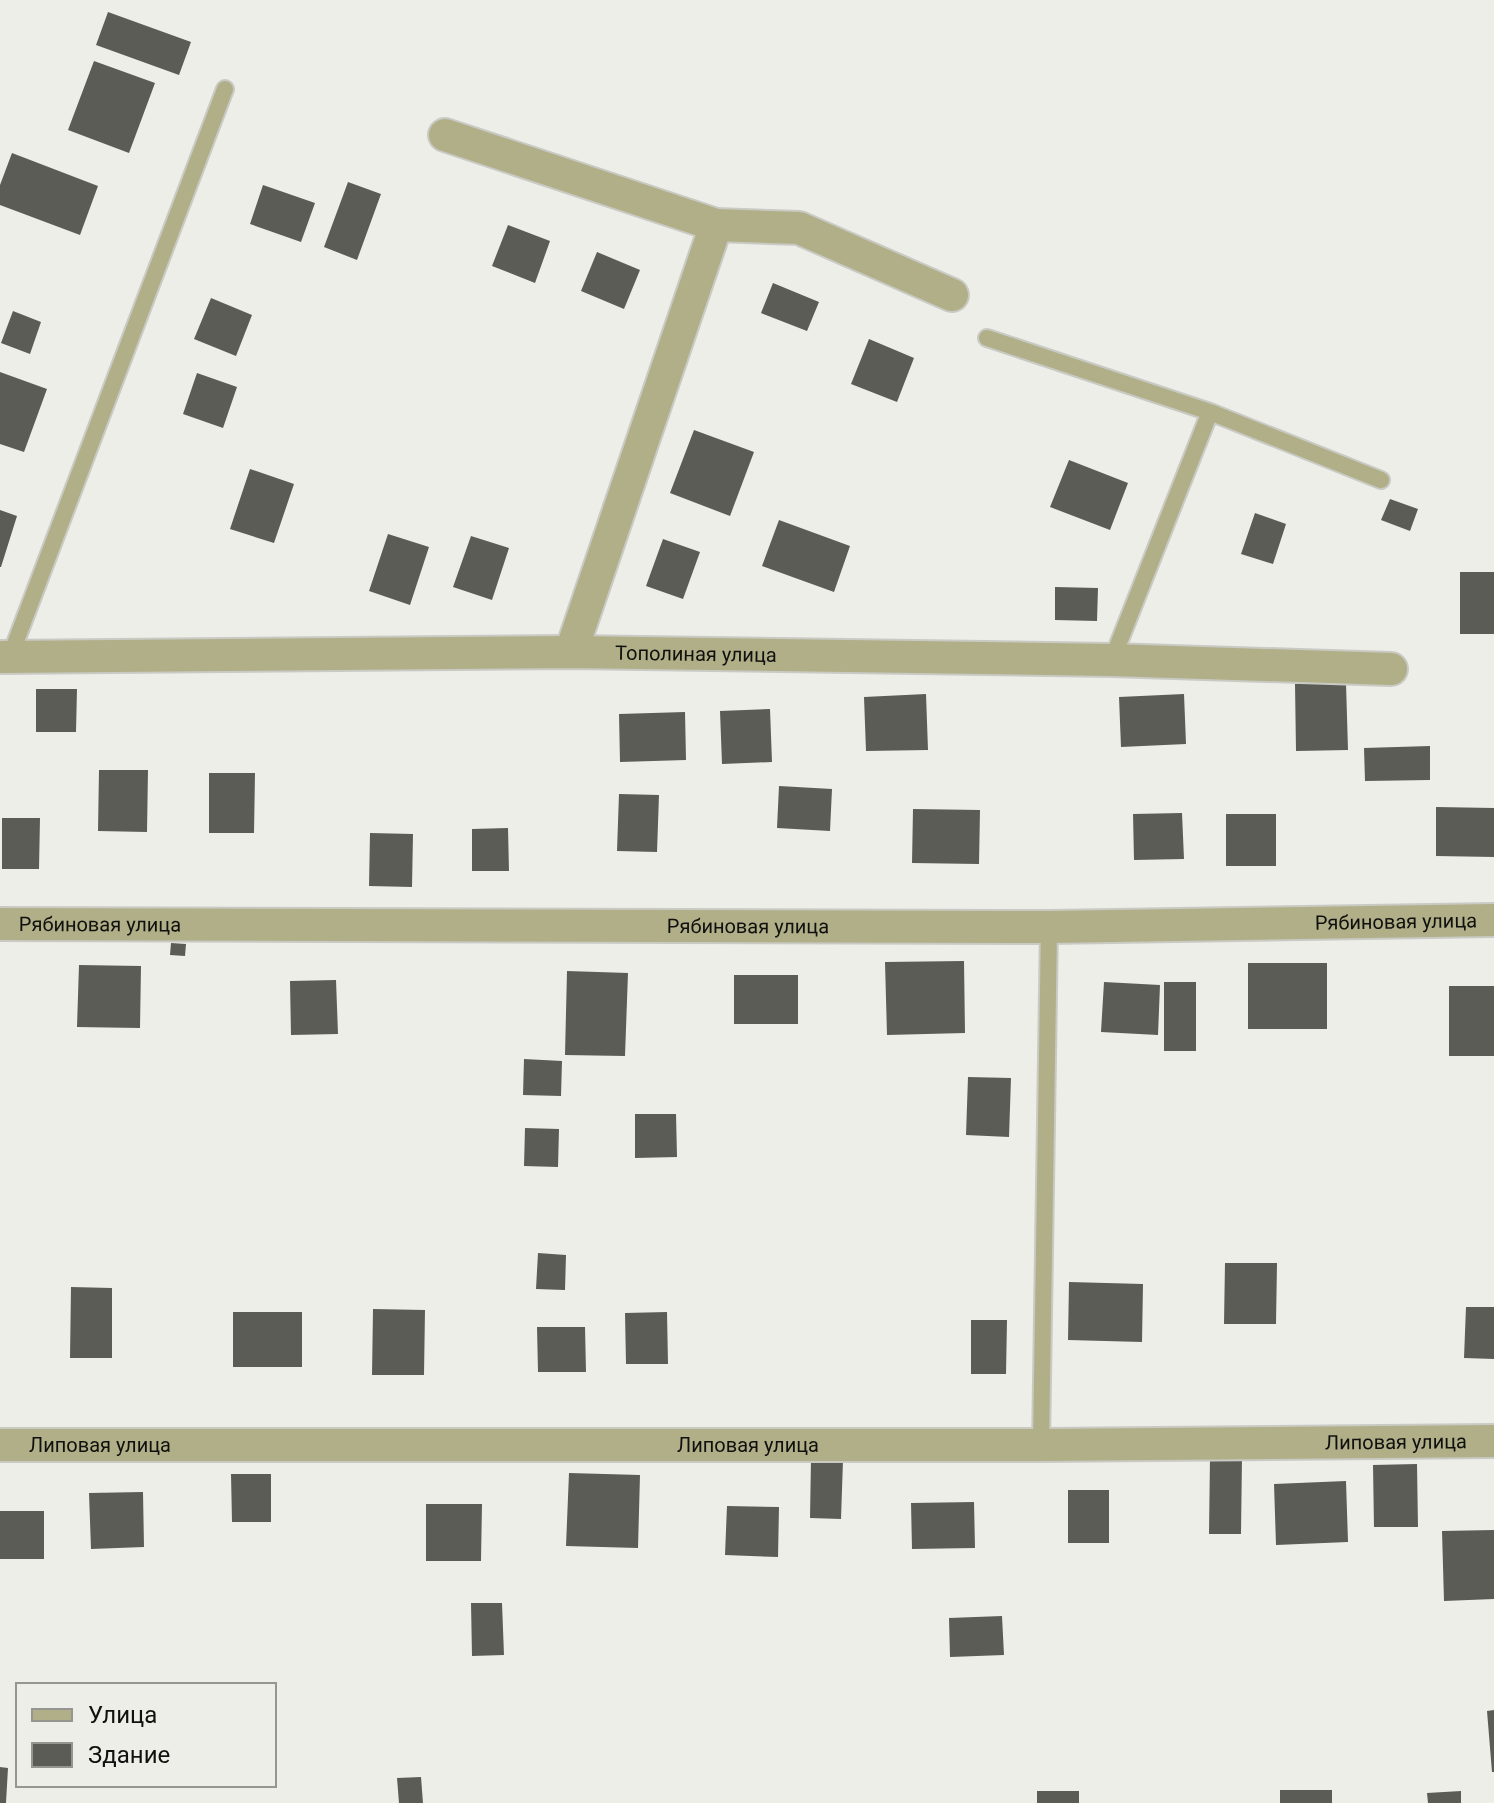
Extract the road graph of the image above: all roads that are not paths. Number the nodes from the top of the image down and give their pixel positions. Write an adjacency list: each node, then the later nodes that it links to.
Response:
1 (225, 89): 9 (lane)
2 (445, 135): 3 (street)
3 (716, 225): 4 (street); 8 (street)
4 (952, 295)
5 (987, 338): 6 (lane)
6 (1210, 412): 7 (lane); 10 (lane)
7 (1381, 480)
8 (571, 652): 9 (street, Тополиная улица); 10 (street, Тополиная улица)
9 (5, 657)
10 (1112, 660): 11 (street, Тополиная улица)
11 (1391, 669)
12 (1494, 920): 14 (street, Рябиновая улица)
13 (0, 924): 14 (street, Рябиновая улица)
14 (1049, 927): 17 (lane)
15 (1494, 1441): 17 (street, Липовая улица)
16 (0, 1445): 17 (street, Липовая улица)
17 (1041, 1445)

